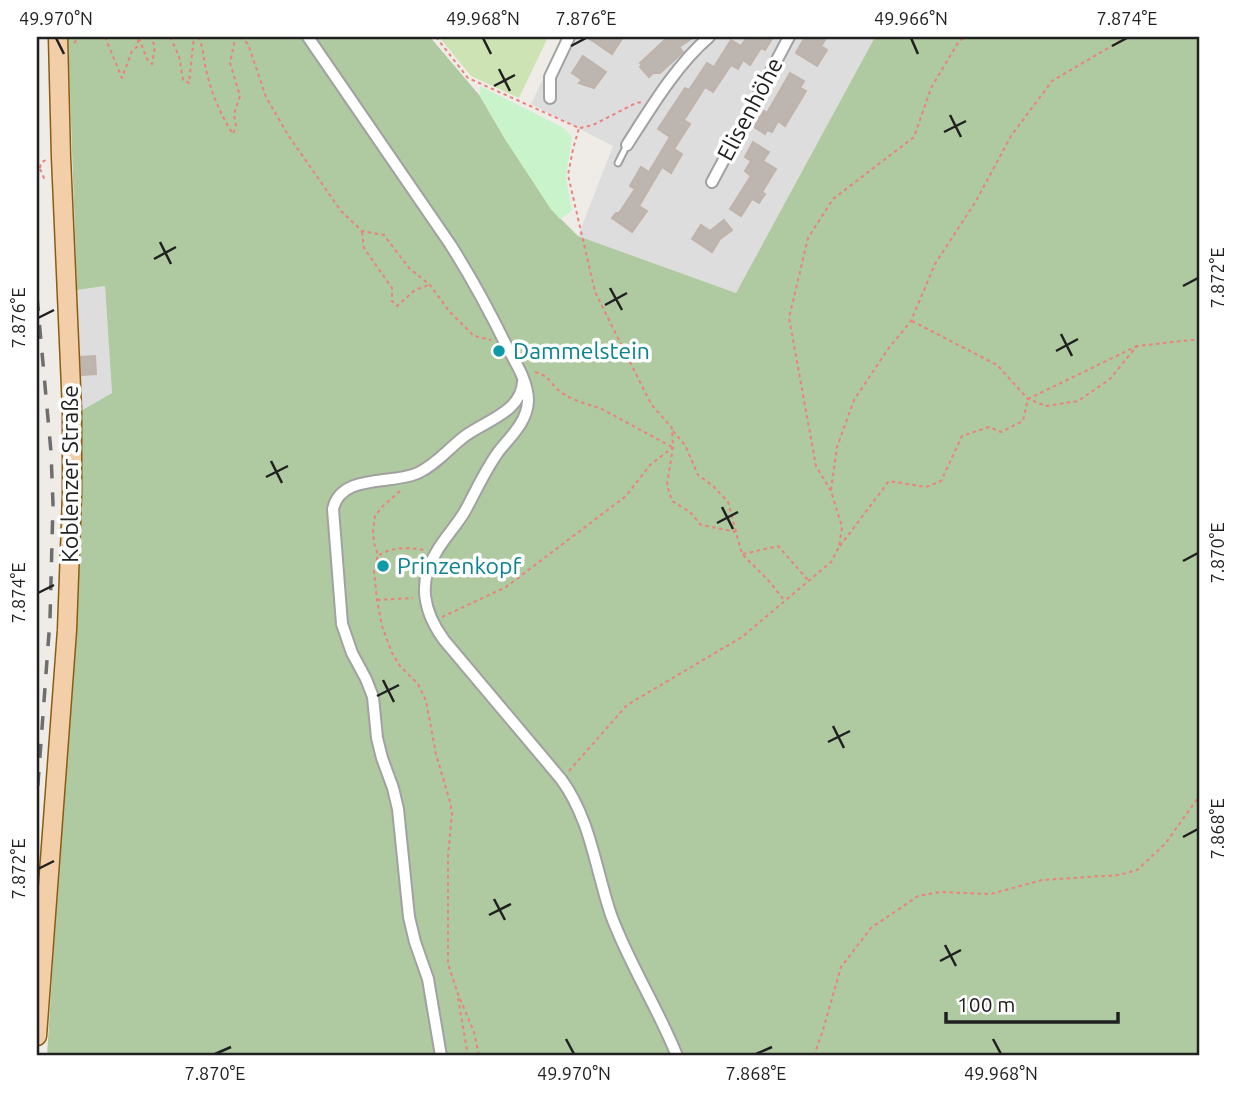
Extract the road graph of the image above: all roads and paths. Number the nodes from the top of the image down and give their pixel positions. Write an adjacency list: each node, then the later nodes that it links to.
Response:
1 (80, 37): 15 (path)
2 (105, 37): 3 (path)
3 (138, 37): 4 (path)
4 (150, 37)
5 (170, 37): 6 (path)
6 (196, 37): 7 (path)
7 (239, 37): 25 (path)
8 (308, 37): 31 (street)
9 (436, 37): 18 (path)
10 (569, 37): 16 (street)
11 (709, 37): 17 (street)
12 (789, 37): 24 (street, Elisenhöhe)
13 (966, 37): 36 (path)
14 (1127, 37): 27 (path)
15 (65, 39): 52 (main road, Koblenzer Straße)
16 (550, 98)
17 (656, 100): 18 (path); 19 (street)
18 (579, 128): 33 (path)
19 (628, 145): 21 (lane)
20 (48, 159): 22 (path)
21 (618, 163)
22 (39, 169): 23 (path)
23 (49, 180)
24 (712, 182)
25 (362, 231): 26 (path); 26 (path)
26 (430, 285): 29 (path)
27 (911, 321): 32 (path); 36 (path)
28 (1200, 338): 30 (path)
29 (491, 341)
30 (1137, 346): 32 (path); 32 (path)
31 (520, 372): 34 (path); 35 (street); 41 (street)
32 (1028, 399): 39 (path)
33 (672, 428): 34 (path); 38 (path)
34 (673, 447): 38 (path); 48 (path)
35 (407, 477): 43 (path); 53 (street)
36 (831, 491): 37 (path)
37 (842, 527): 39 (path); 40 (path)
38 (737, 532): 42 (path)
39 (849, 534): 40 (path)
40 (839, 547): 44 (path)
41 (436, 551): 43 (path); 45 (street)
42 (742, 554): 44 (path); 47 (path)
43 (378, 555): 46 (path)
44 (808, 580): 47 (path)
45 (425, 598): 46 (path); 48 (street)
46 (377, 600): 51 (path)
47 (785, 601): 49 (path)
48 (432, 622): 49 (street)
49 (561, 779): 56 (street)
50 (1200, 795): 57 (path)
51 (458, 994): 54 (path); 55 (path)
52 (37, 1036)
53 (441, 1056)
54 (468, 1056)
55 (479, 1056)
56 (677, 1056)
57 (814, 1056)

